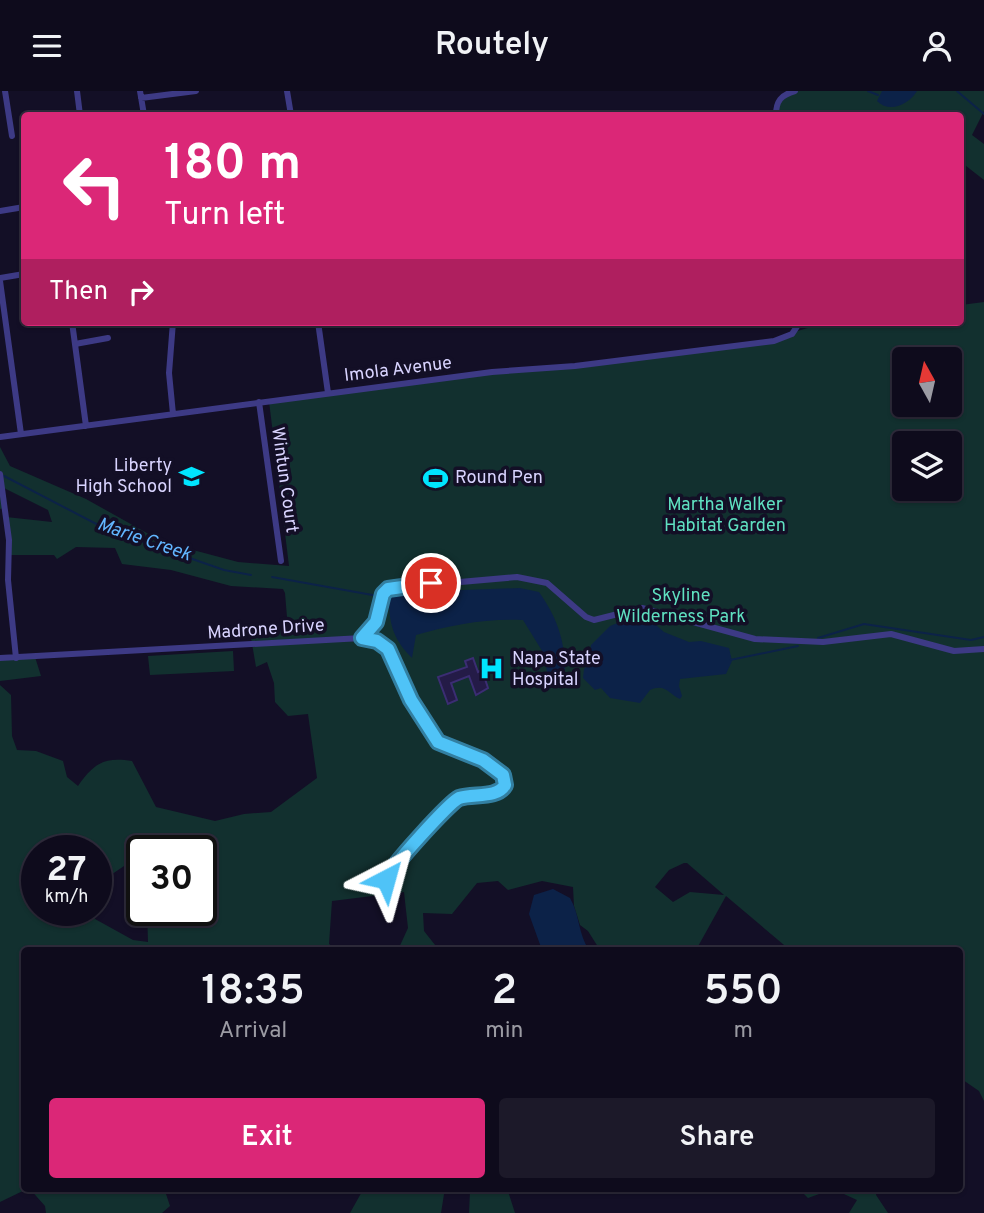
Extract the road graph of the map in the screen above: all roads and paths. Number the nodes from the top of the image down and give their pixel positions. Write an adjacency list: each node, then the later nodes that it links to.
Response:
1 (5, 91): 10 (street)
2 (77, 91): 7 (street)
3 (196, 91): 6 (street)
4 (287, 91): 8 (street)
5 (796, 91): 9 (street)
6 (141, 95)
7 (80, 112)
8 (290, 112)
9 (776, 112)
10 (12, 136)
11 (21, 208): 12 (street)
12 (0, 211)
13 (21, 275): 14 (street)
14 (0, 279): 25 (street)
15 (73, 326): 20 (street)
16 (174, 326): 23 (street)
17 (319, 326): 21 (street)
18 (798, 326): 21 (street, Imola Avenue)
19 (108, 338): 20 (street)
20 (75, 344): 24 (street)
21 (328, 393): 22 (street, Imola Avenue)
22 (259, 403): 23 (street, Imola Avenue); 28 (street, Wintun Court)
23 (173, 414): 24 (street, Imola Avenue)
24 (86, 426): 25 (street, Imola Avenue)
25 (21, 434): 26 (street, Imola Avenue)
26 (0, 437)
27 (0, 474): 31 (street)
28 (281, 561)
29 (362, 638): 30 (street); 31 (street, Madrone Drive); 33 (street)
30 (984, 649)
31 (16, 658): 32 (street, Madrone Drive)
32 (0, 659)
33 (386, 891)

